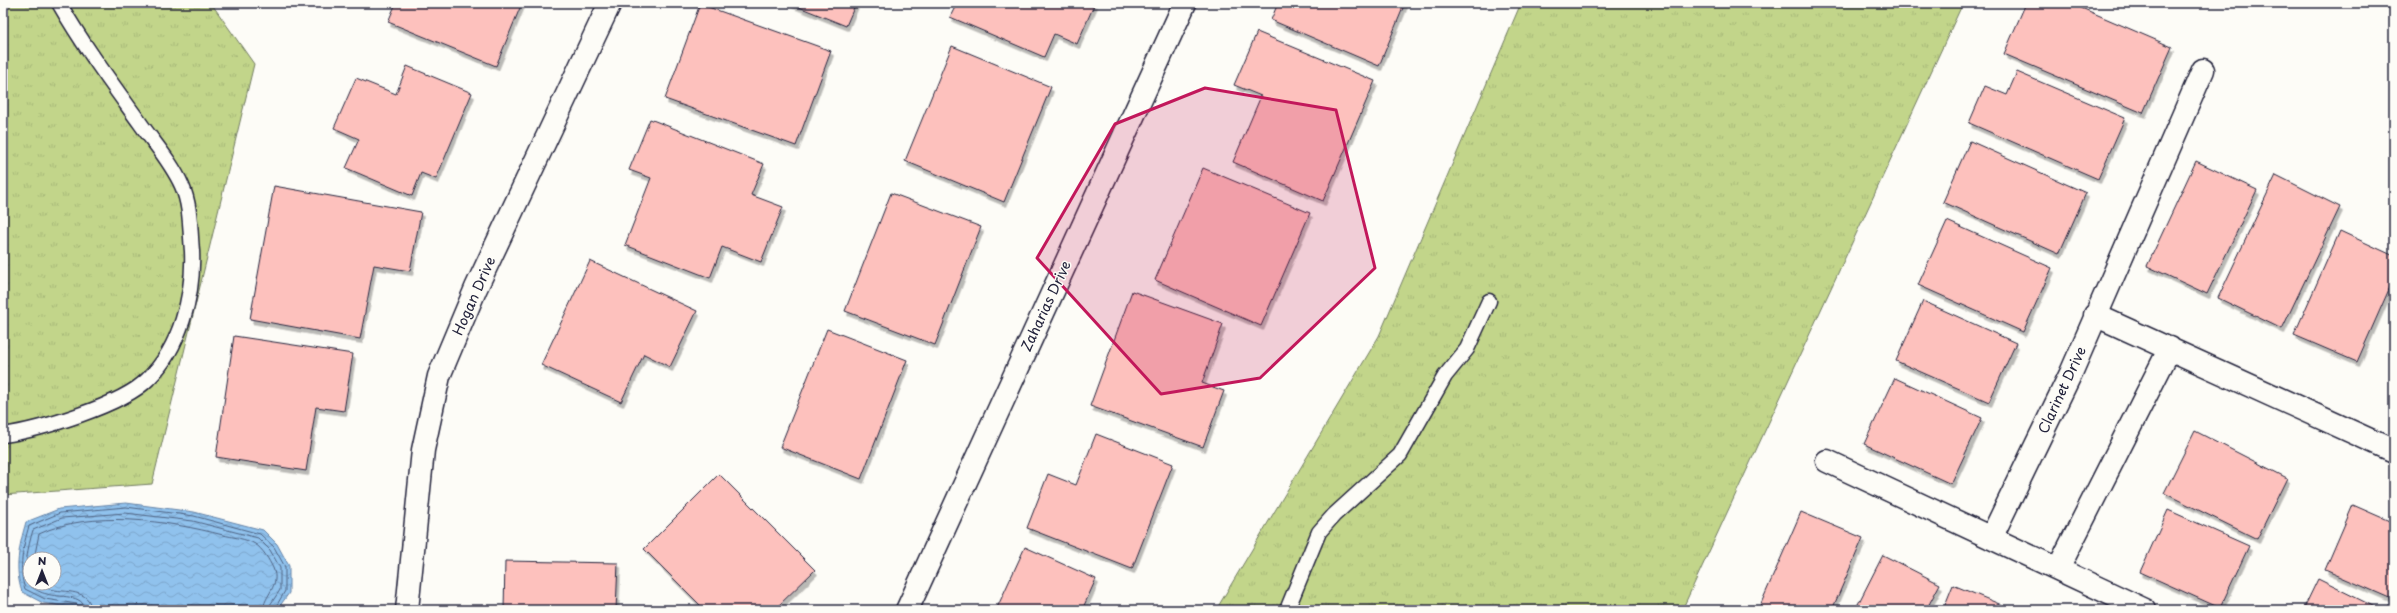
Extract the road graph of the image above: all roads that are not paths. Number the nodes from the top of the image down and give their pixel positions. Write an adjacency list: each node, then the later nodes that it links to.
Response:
1 (59, 3): 8 (lane)
2 (610, 3): 13 (street, Hogan Drive)
3 (1185, 3): 14 (street, Zaharias Drive)
4 (2203, 70): 6 (street, Clarinet Drive)
5 (1489, 301): 15 (lane)
6 (2095, 315): 7 (street); 11 (street, Clarinet Drive)
7 (2170, 348): 9 (street); 12 (street)
8 (3, 435)
9 (2393, 449)
10 (1827, 461): 11 (street)
11 (1991, 538): 12 (street)
12 (2058, 569): 16 (street)
13 (407, 610)
14 (907, 610)
15 (1287, 610)
16 (2145, 610)

